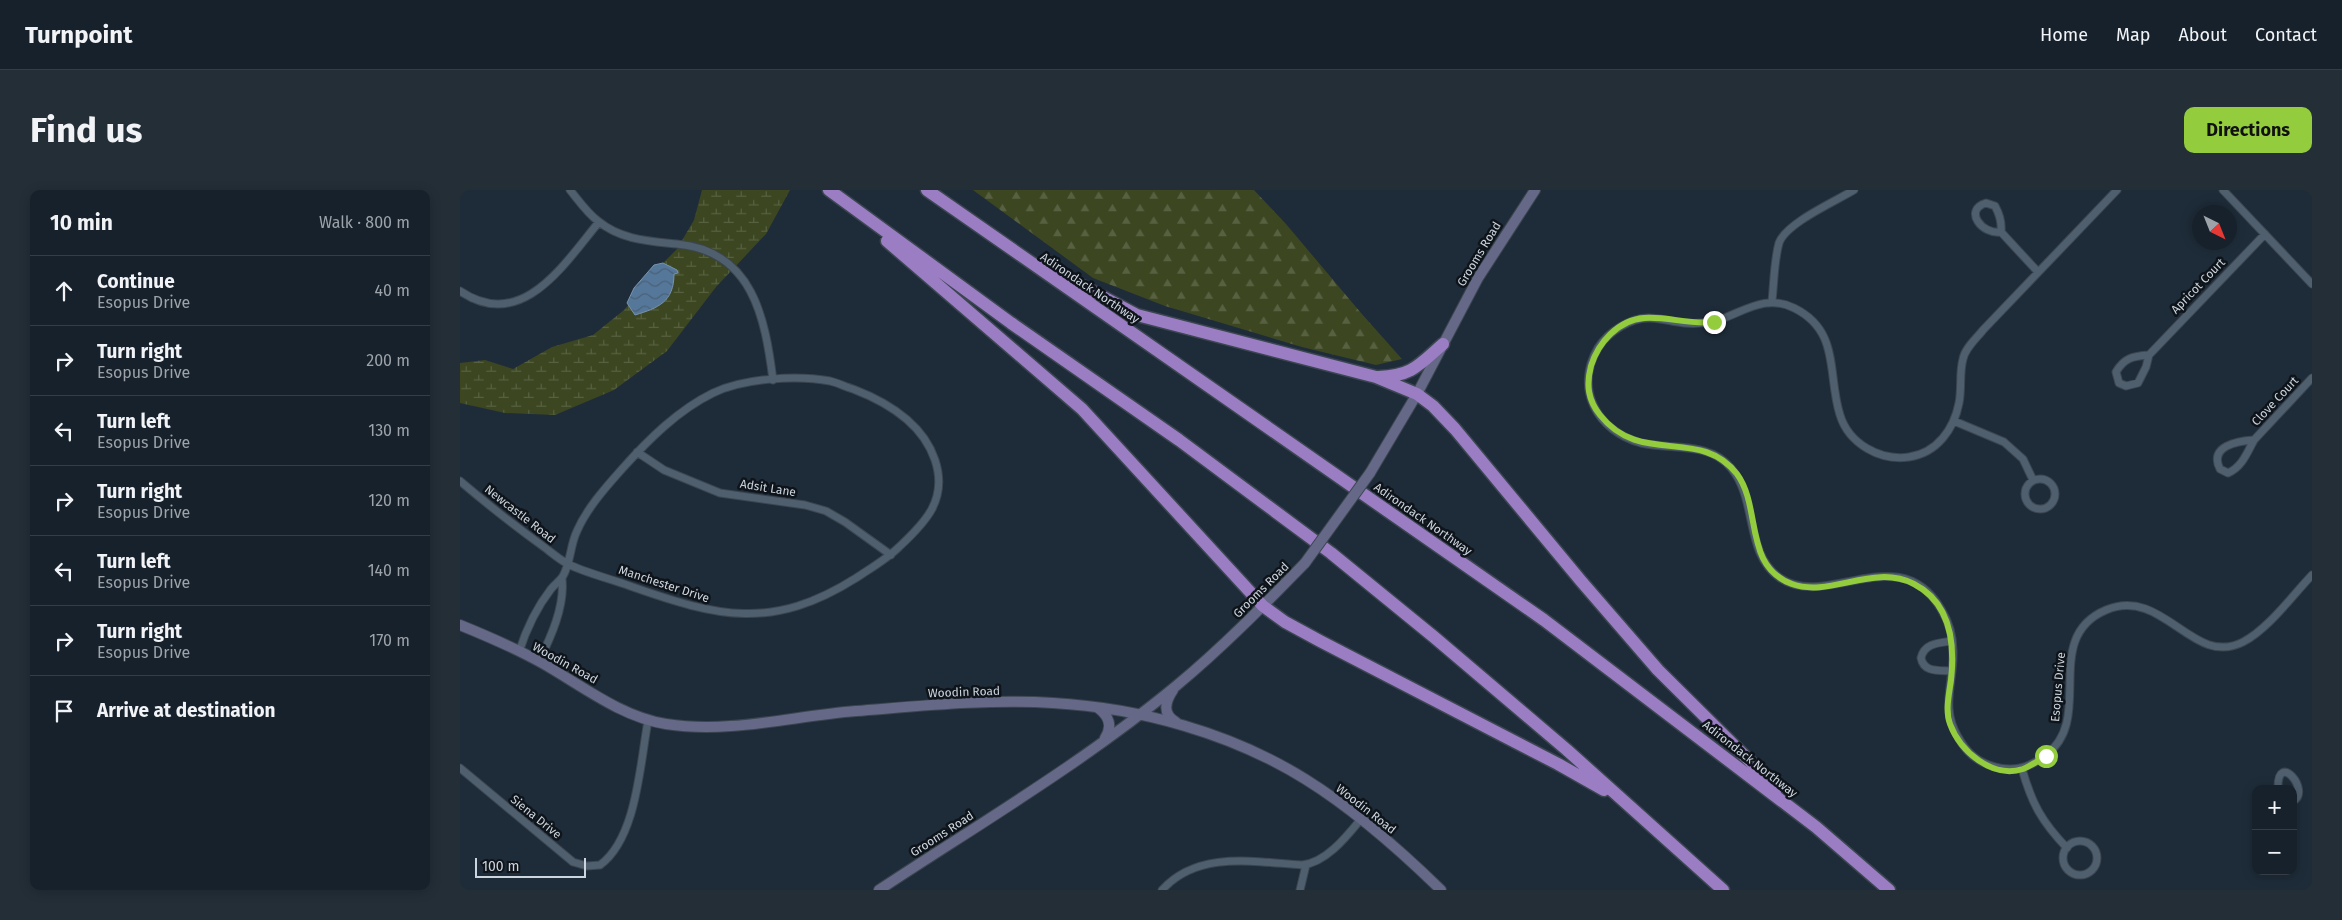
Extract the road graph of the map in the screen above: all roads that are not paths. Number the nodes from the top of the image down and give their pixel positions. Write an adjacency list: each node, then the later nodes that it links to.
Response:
1 (570, 190): 9 (street)
2 (829, 190): 8 (highway)
3 (927, 190): 12 (highway, Adirondack Northway)
4 (1535, 190): 17 (street, Grooms Road)
5 (1854, 190): 16 (street)
6 (2117, 190): 13 (street)
7 (2223, 190): 11 (street)
8 (843, 201): 32 (highway); 50 (highway)
9 (599, 222): 15 (street); 21 (street)
10 (2001, 232): 10 (street); 13 (street)
11 (2265, 234): 14 (street); 18 (street, Apricot Court)
12 (990, 236): 19 (highway); 52 (highway, Adirondack Northway)
13 (2038, 272): 23 (street)
14 (2312, 284)
15 (460, 291)
16 (1772, 301): 23 (street); 34 (street)
17 (1443, 344): 19 (highway); 22 (street, Grooms Road)
18 (2149, 355): 18 (street, Apricot Court)
19 (1376, 377): 22 (highway)
20 (2312, 378): 24 (street, Clove Court)
21 (773, 380): 25 (street, Manchester Drive); 28 (street, Manchester Drive)
22 (1417, 394): 32 (street, Grooms Road, bridge); 52 (highway)
23 (1954, 421): 26 (street)
24 (2254, 440): 24 (street, Clove Court)
25 (637, 452): 28 (street, Adsit Lane); 29 (street, Manchester Drive)
26 (2033, 480): 26 (street)
27 (460, 481): 29 (street, Newcastle Road)
28 (891, 555): 29 (street, Manchester Drive)
29 (568, 564): 31 (street, Manchester Drive)
30 (2312, 575): 45 (street, Esopus Drive)
31 (562, 579): 35 (street, Manchester Drive); 36 (street, Manchester Drive)
32 (1264, 606): 38 (street, Grooms Road); 50 (highway)
33 (460, 626): 35 (street, Woodin Road)
34 (1952, 641): 37 (street); 37 (street)
35 (519, 652): 36 (street, Woodin Road)
36 (539, 661): 41 (street, Woodin Road)
37 (1952, 671): 45 (street)
38 (1176, 687): 40 (street, Grooms Road); 42 (street)
39 (1098, 708): 40 (street, Woodin Road); 41 (street, Woodin Road); 43 (street)
40 (1139, 714): 42 (street, Woodin Road); 43 (street, Grooms Road)
41 (648, 721): 44 (street, Siena Drive)
42 (1178, 724): 51 (street, Woodin Road)
43 (1104, 740): 55 (street, Grooms Road)
44 (460, 768)
45 (2022, 769): 53 (street)
46 (2302, 776): 47 (street)
47 (2278, 785)
48 (2306, 785): 49 (street)
49 (2297, 799)
50 (1627, 804): 59 (highway)
51 (1361, 819): 54 (street); 58 (street, Woodin Road)
52 (1816, 827): 60 (highway, Adirondack Northway)
53 (2066, 848): 53 (street)
54 (1306, 865): 56 (street); 57 (street)
55 (879, 890)
56 (1162, 890)
57 (1300, 890)
58 (1441, 890)
59 (1723, 890)
60 (1889, 890)

